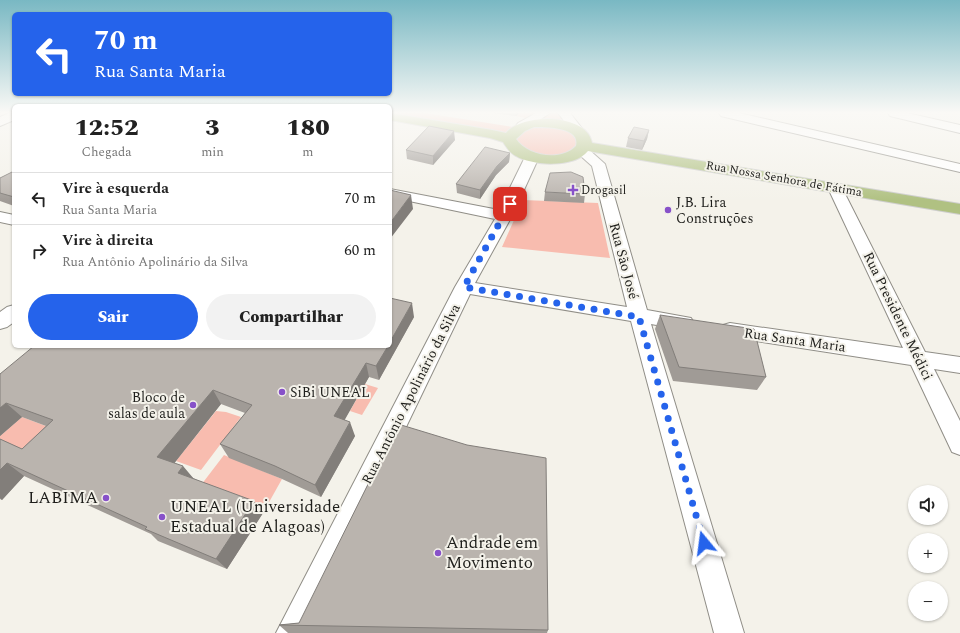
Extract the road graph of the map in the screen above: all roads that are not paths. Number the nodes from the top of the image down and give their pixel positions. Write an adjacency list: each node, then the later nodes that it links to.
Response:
1 (513, 143): 4 (main road)
2 (856, 143): 6 (street)
3 (582, 144): 4 (main road); 5 (street)
4 (532, 157): 10 (street, Rua Antônio Apolinário da Silva)
5 (604, 157): 7 (main road, Rua Nossa Senhora de Fátima); 15 (street, Rua São José)
6 (960, 168)
7 (835, 188): 9 (main road, Rua Nossa Senhora de Fátima); 17 (street, Rua Presidente Médici)
8 (392, 193): 10 (street)
9 (960, 209)
10 (504, 216): 13 (street, Rua Antônio Apolinário da Silva)
11 (0, 217): 12 (street)
12 (12, 220)
13 (464, 287): 15 (street, Rua Santa Maria); 20 (street, Rua Antônio Apolinário da Silva)
14 (12, 313): 16 (street)
15 (639, 317): 17 (street, Rua Santa Maria); 21 (street, Rua São José)
16 (0, 322)
17 (919, 358): 18 (street, Rua Santa Maria); 19 (street, Rua Presidente Médici)
18 (960, 365)
19 (960, 445)
20 (291, 633)
21 (729, 633)

